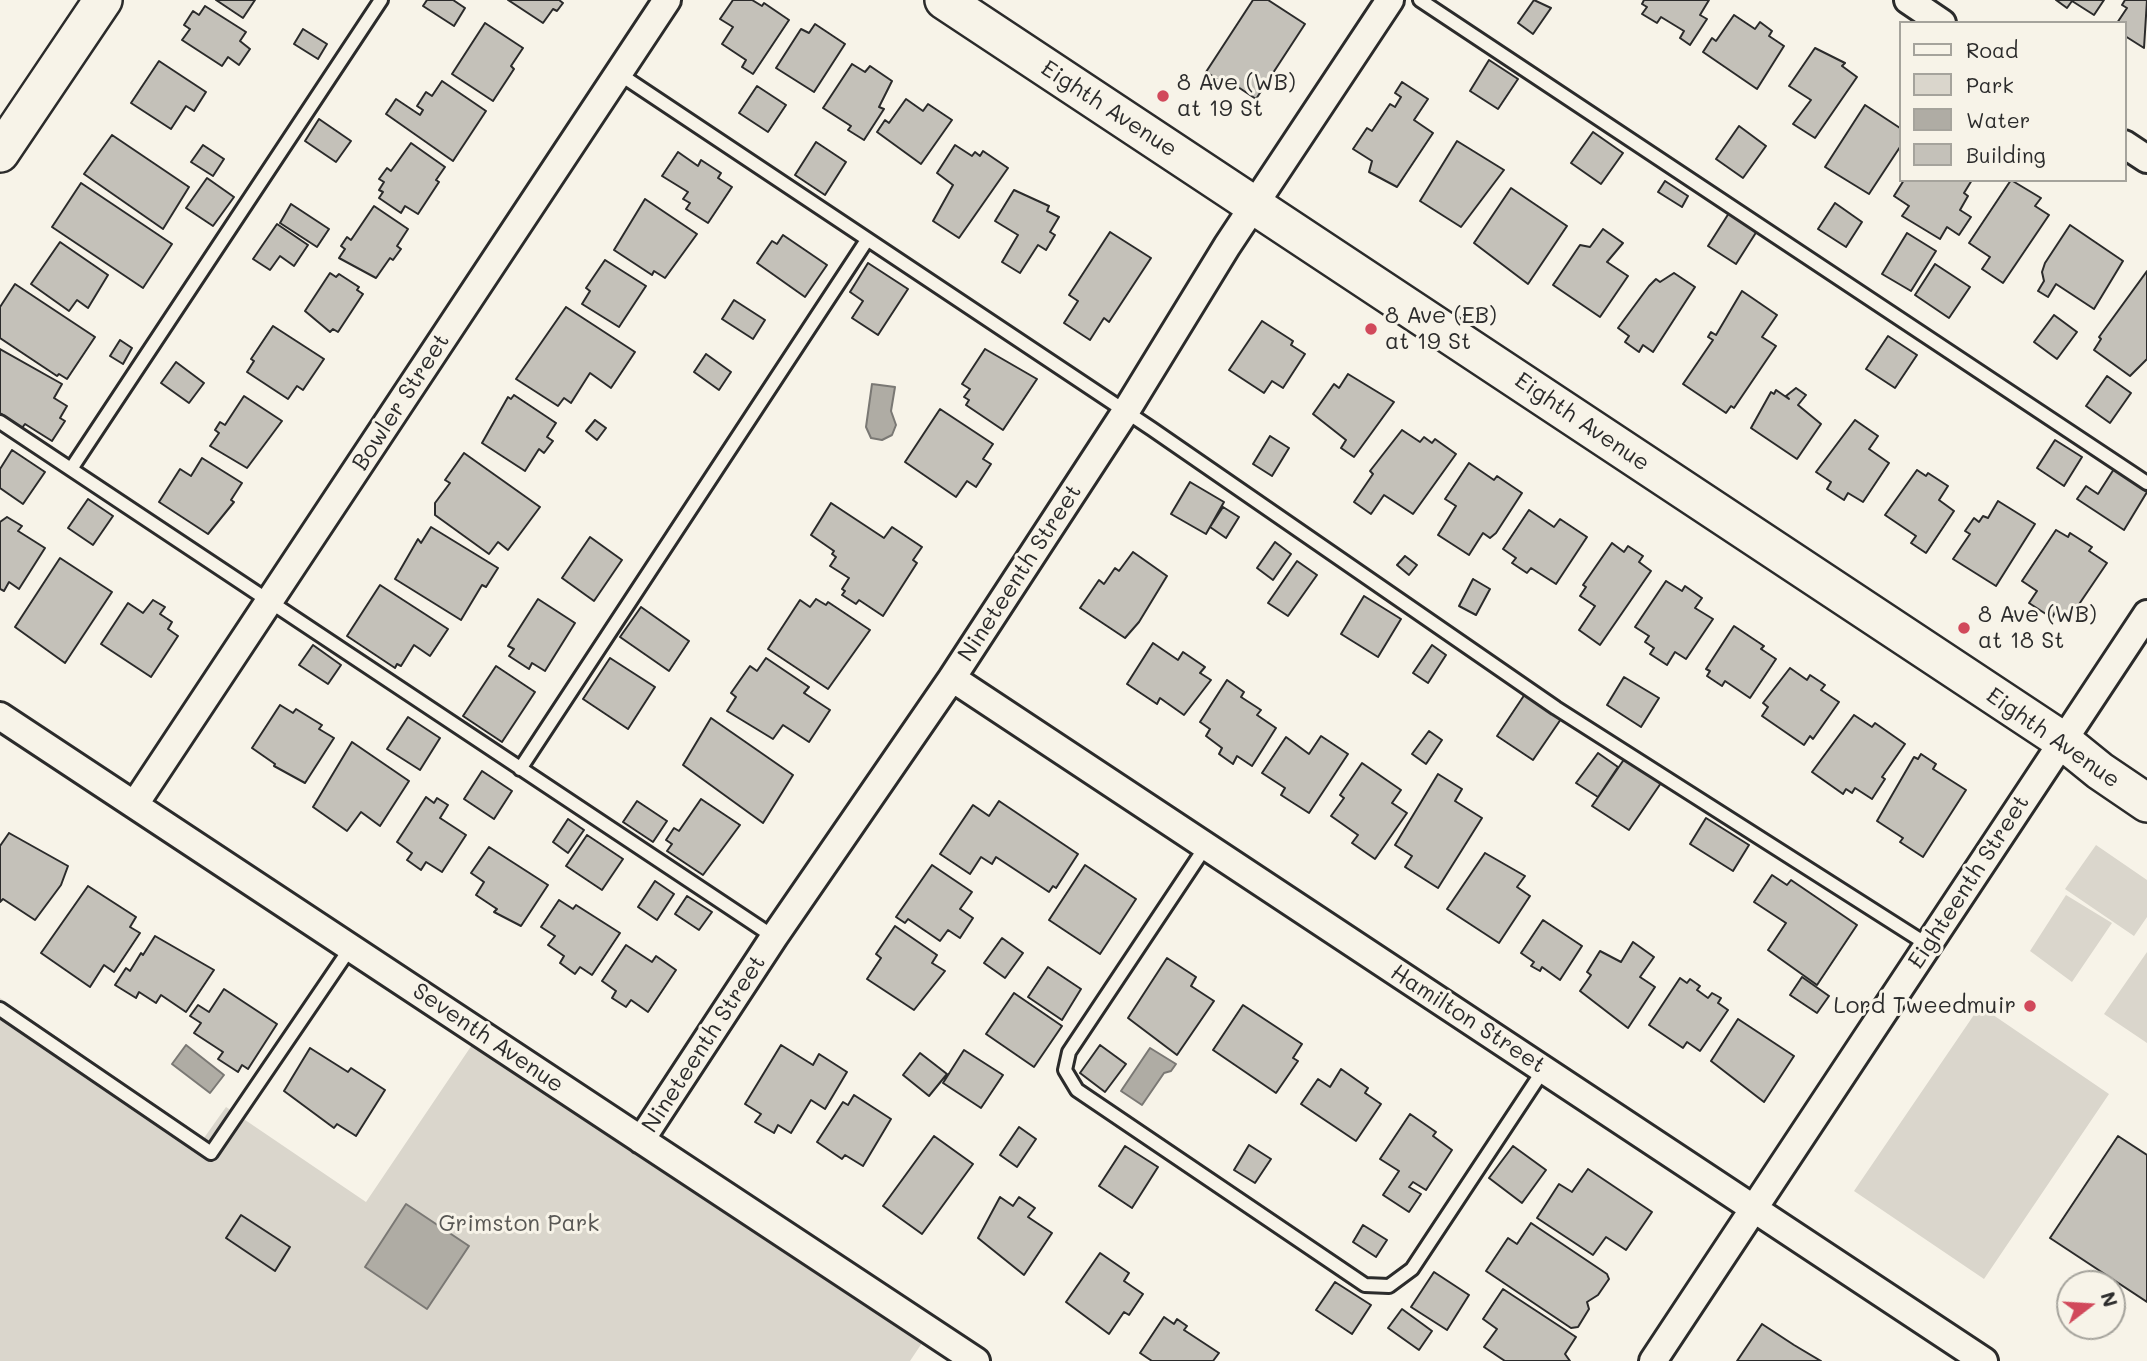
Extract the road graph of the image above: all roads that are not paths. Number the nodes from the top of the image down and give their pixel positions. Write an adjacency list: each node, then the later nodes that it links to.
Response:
1 (382, 0): 17 (lane)
2 (667, 0): 9 (street, Bowler Street)
3 (944, 0): 13 (street, Eighth Avenue)
4 (1390, 0): 13 (street, Nineteenth Street)
5 (1420, 0): 18 (lane)
6 (1908, 0): 8 (street)
7 (100, 1): 11 (street)
8 (1939, 21)
9 (618, 73): 14 (lane); 19 (street, Bowler Street)
10 (2126, 145): 12 (street)
11 (0, 153)
12 (2147, 159)
13 (1254, 205): 15 (street, Nineteenth Street); 23 (street, Eighth Avenue)
14 (867, 240): 15 (lane); 24 (lane)
15 (1126, 411): 21 (street, Nineteenth Street); 29 (lane)
16 (0, 422): 17 (lane)
17 (71, 469): 19 (lane)
18 (2147, 483)
19 (268, 603): 24 (lane); 26 (street, Bowler Street)
20 (2147, 614): 23 (street, Eighteenth Street)
21 (952, 678): 27 (street, Hamilton Street); 28 (street, Nineteenth Street)
22 (0, 716): 26 (street, Seventh Avenue)
23 (2063, 741): 25 (street, Eighth Avenue); 29 (street, Eighteenth Street)
24 (520, 769): 28 (lane)
25 (2147, 803)
26 (135, 804): 30 (street, Seventh Avenue)
27 (1206, 846): 32 (street, Hamilton Street); 32 (lane)
28 (774, 937): 33 (street, Nineteenth Street)
29 (1928, 945): 34 (street, Eighteenth Street)
30 (352, 947): 31 (lane); 33 (street, Seventh Avenue)
31 (0, 1009)
32 (1544, 1069): 34 (street, Hamilton Street)
33 (641, 1140): 35 (street, Seventh Avenue)
34 (1754, 1208): 36 (street, Eighteenth Street); 37 (street, Hamilton Street)
35 (976, 1361)
36 (1653, 1361)
37 (1984, 1361)

